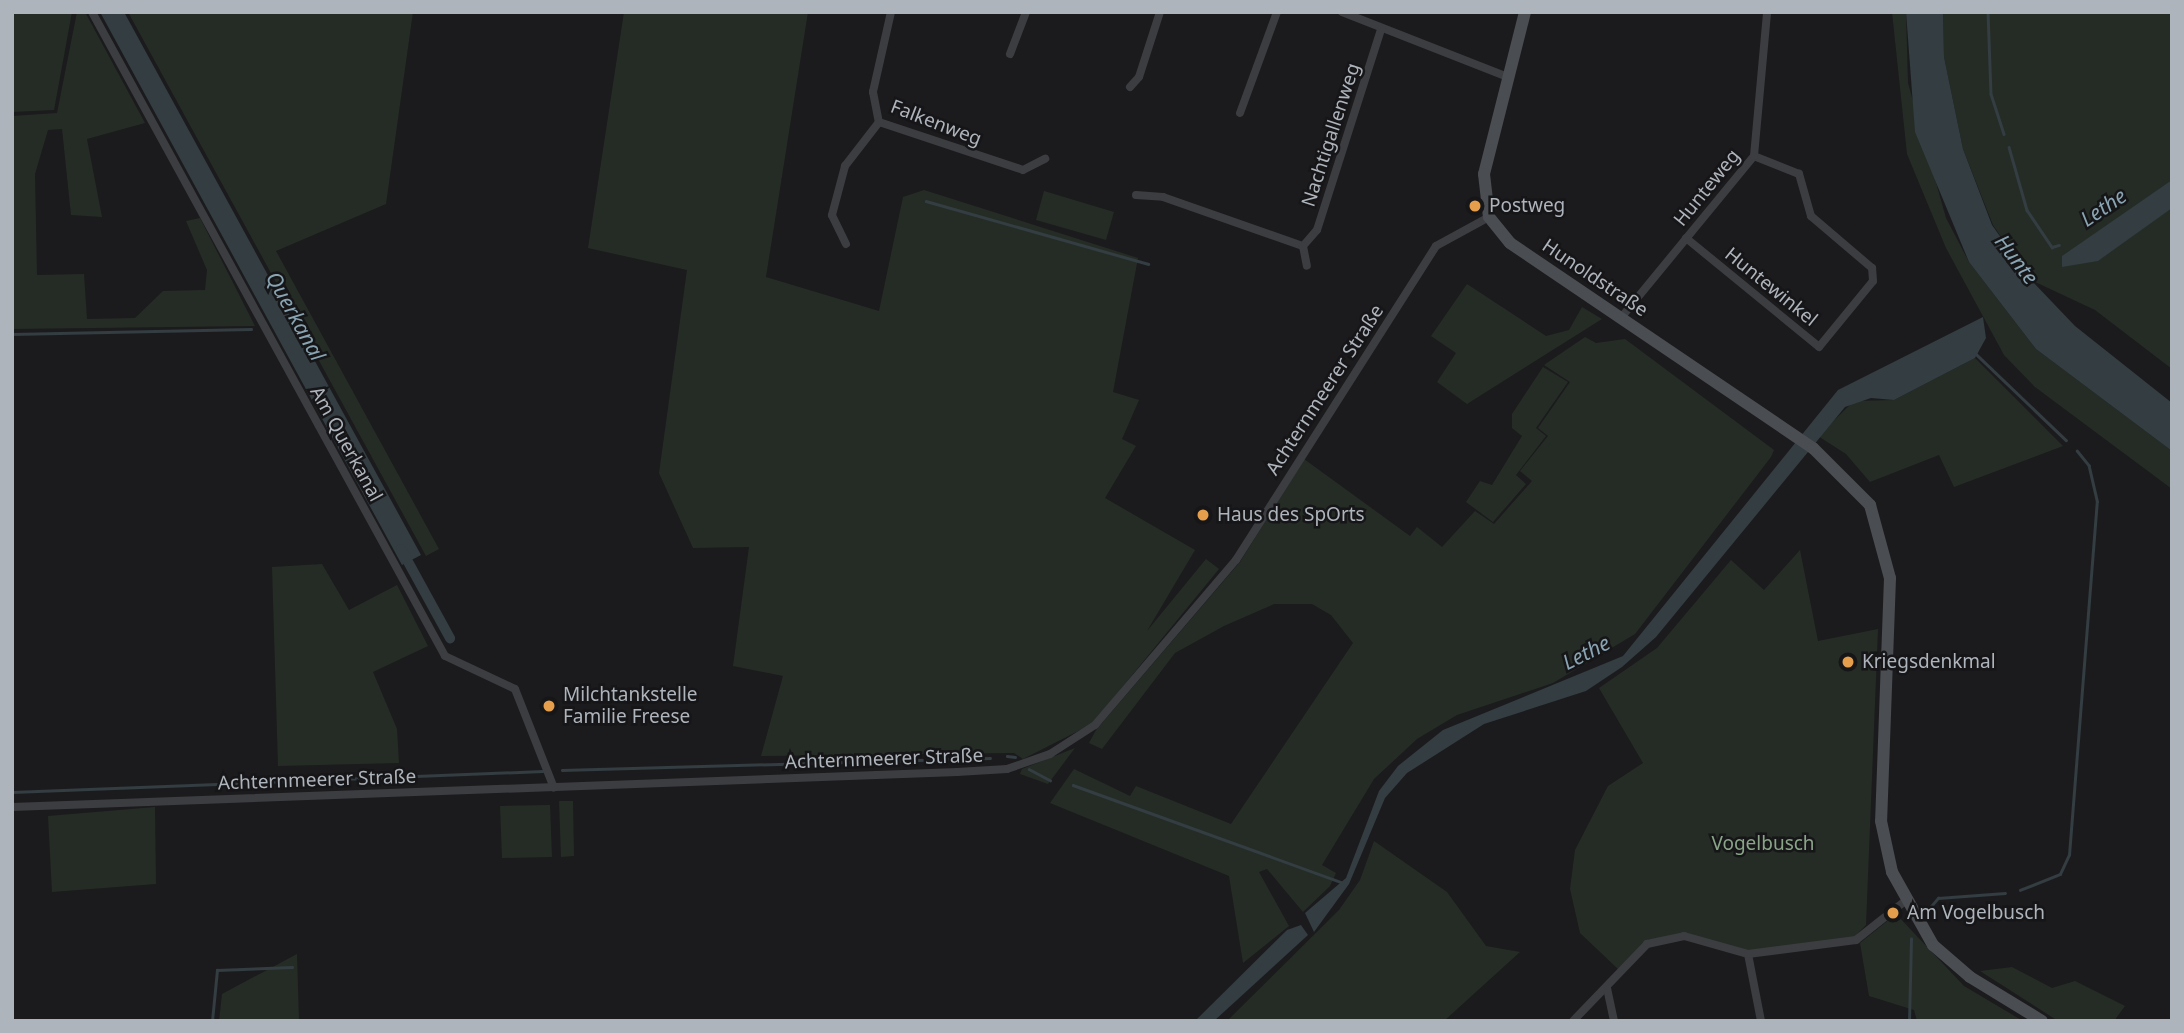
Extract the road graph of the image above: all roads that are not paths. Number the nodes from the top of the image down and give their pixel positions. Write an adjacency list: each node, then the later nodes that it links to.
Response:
1 (92, 12): 25 (street, Am Querkanal)
2 (891, 12): 15 (street, Falkenweg)
3 (1026, 12): 11 (street)
4 (1160, 12): 13 (street)
5 (1277, 12): 14 (street)
6 (1342, 12): 9 (street)
7 (1525, 12): 12 (street)
8 (1767, 12): 16 (street, Hunteweg)
9 (1362, 16): 10 (street)
10 (1381, 29): 12 (street); 22 (street, Nachtigallenweg)
11 (1010, 54)
12 (1508, 77): 19 (street)
13 (1130, 87)
14 (1240, 113)
15 (879, 122): 17 (street, Falkenweg); 21 (street)
16 (1754, 156): 20 (street, Hunteweg); 20 (street, Huntewinkel)
17 (1045, 159)
18 (1136, 195): 22 (street)
19 (1489, 217): 24 (street, Hunoldstraße); 25 (street, Achternmeerer Straße)
20 (1686, 238): 24 (street, Hunteweg)
21 (846, 244)
22 (1303, 246): 23 (street)
23 (1307, 265)
24 (1620, 318): 27 (street, Hunoldstraße)
25 (554, 788): 26 (street, Achternmeerer Straße)
26 (12, 807)
27 (1905, 901): 28 (street); 33 (street, Hunoldstraße)
28 (1748, 954): 29 (street); 32 (street)
29 (1607, 988): 30 (street); 31 (street)
30 (1573, 1021)
31 (1614, 1021)
32 (1761, 1021)
33 (2042, 1021)

